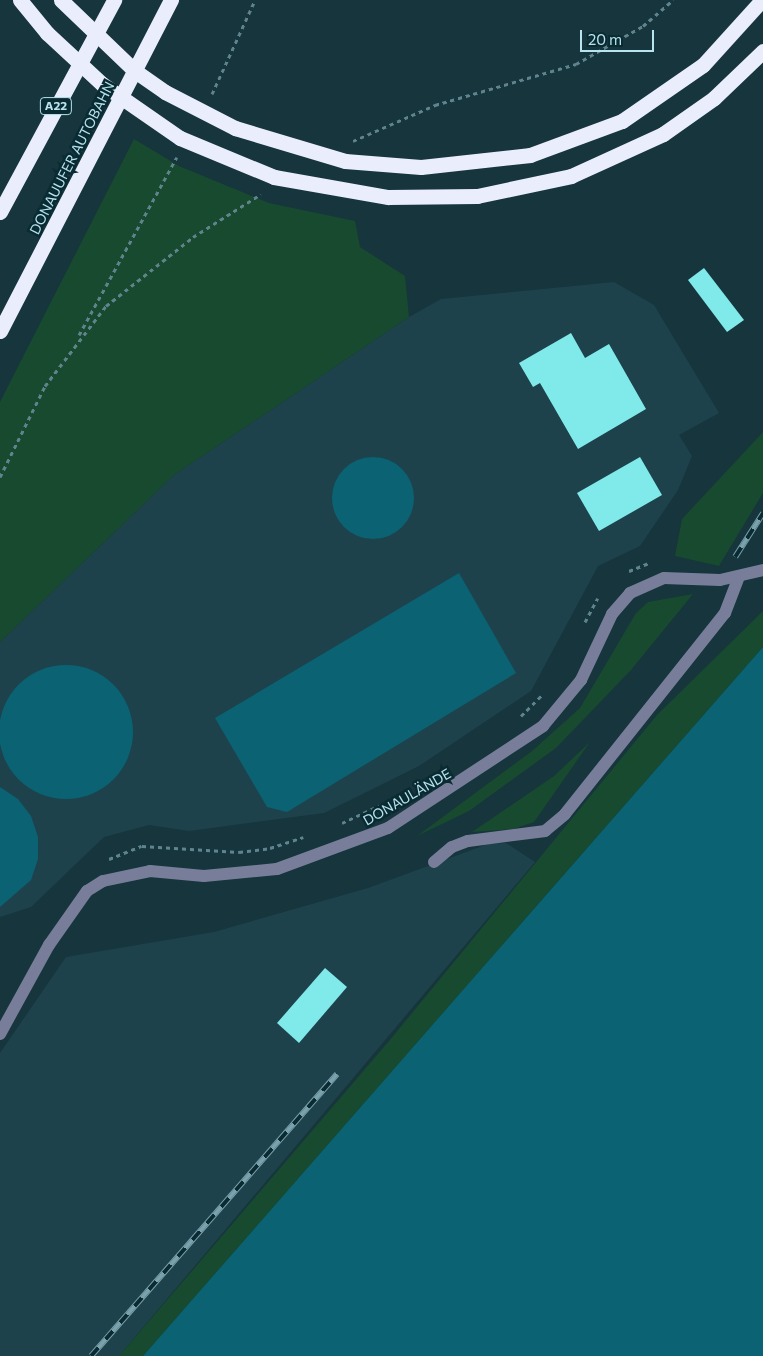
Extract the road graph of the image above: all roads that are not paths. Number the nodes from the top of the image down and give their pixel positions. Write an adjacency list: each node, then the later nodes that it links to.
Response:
1 (20, 0): 6 (highway)
2 (61, 0): 5 (highway)
3 (114, 0): 7 (highway, A22)
4 (172, 0): 8 (highway, DONAUUFER AUTOBAHN)
5 (762, 0)
6 (763, 51)
7 (0, 212)
8 (0, 331)
9 (763, 570): 10 (street, DONAULÄNDE)
10 (740, 577): 11 (street); 12 (street, DONAULÄNDE)
11 (434, 862)
12 (0, 1034)

